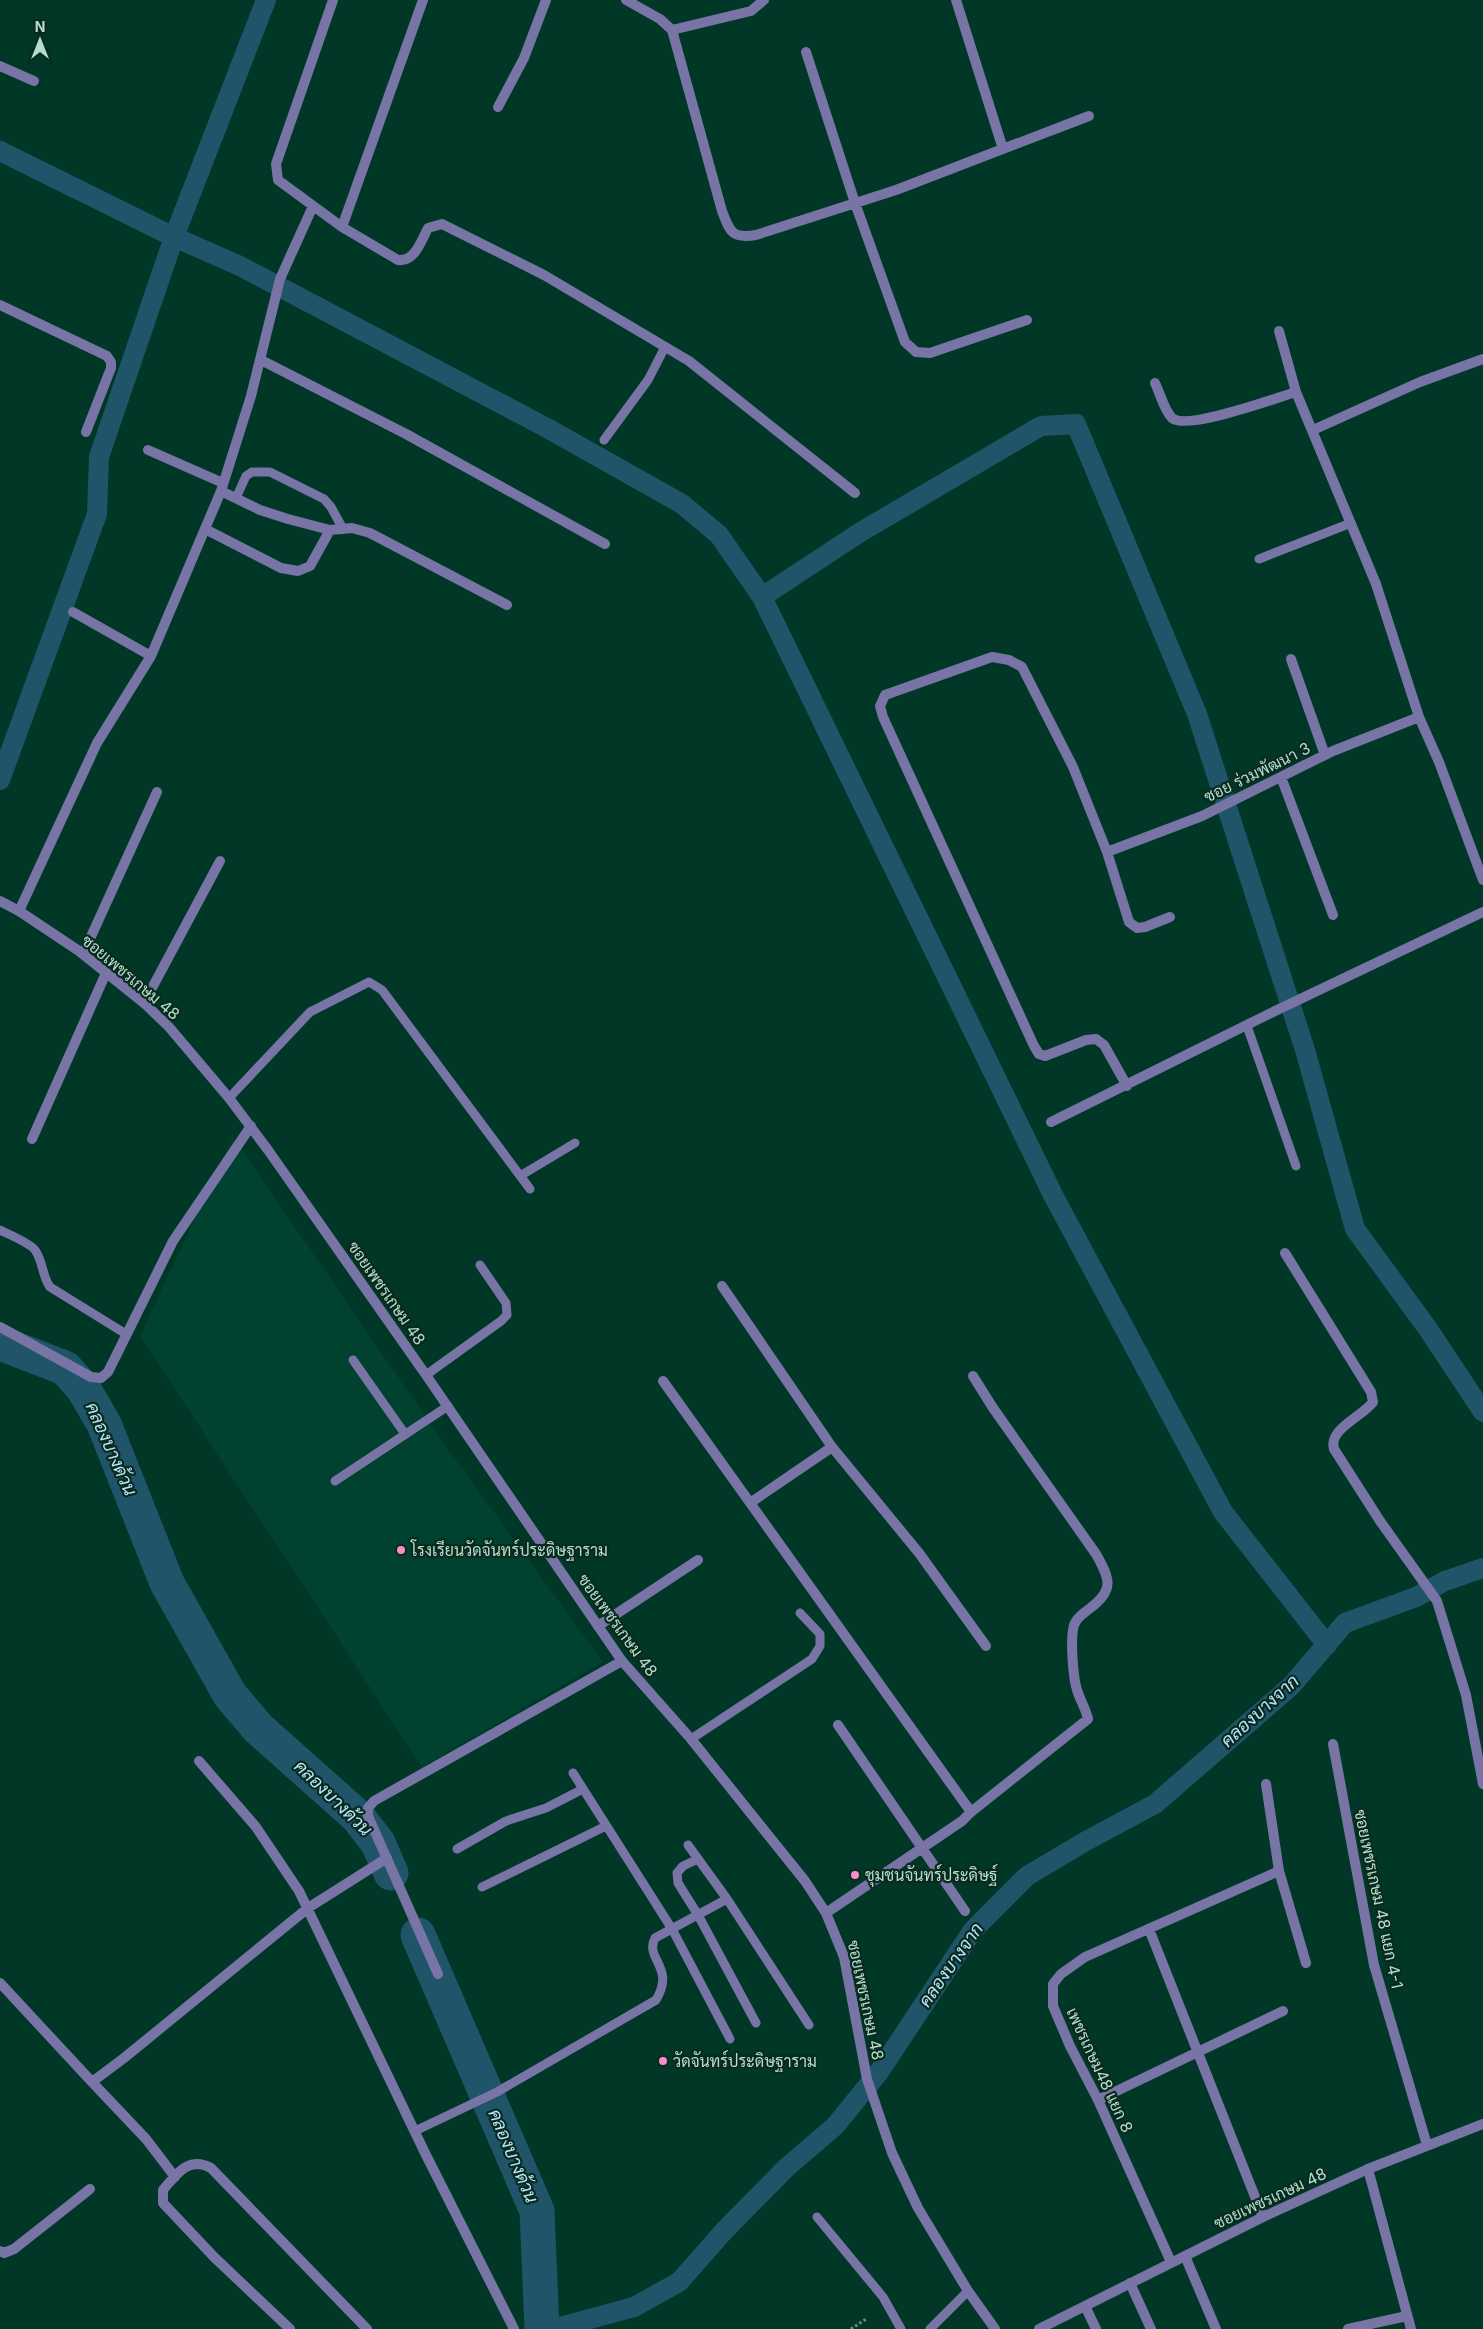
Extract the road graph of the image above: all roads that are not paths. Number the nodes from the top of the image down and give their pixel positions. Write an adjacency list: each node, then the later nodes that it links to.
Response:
1 (333, 0): 15 (street)
2 (423, 0): 16 (street)
3 (546, 0): 11 (street)
4 (626, 0): 7 (street)
5 (764, 0): 7 (street)
6 (956, 0): 13 (street)
7 (672, 30): 14 (street)
8 (806, 52): 14 (street)
9 (0, 66): 10 (street)
10 (34, 81)
11 (498, 107)
12 (1089, 116): 13 (street)
13 (1003, 149): 14 (street)
14 (855, 203): 18 (street)
15 (313, 206): 16 (street); 22 (street)
16 (342, 227): 20 (street)
17 (0, 305): 26 (street)
18 (1026, 320)
19 (1279, 332): 24 (street)
20 (665, 347): 27 (lane); 30 (street)
21 (1483, 359): 25 (street)
22 (261, 360): 29 (street); 36 (street)
23 (1155, 383): 24 (street)
24 (1296, 392): 25 (street)
25 (1313, 430): 32 (street)
26 (86, 432)
27 (604, 440)
28 (148, 450): 29 (street)
29 (222, 487): 31 (street); 33 (street)
30 (855, 492)
31 (236, 498): 34 (lane); 35 (street)
32 (1352, 523): 37 (lane); 42 (street)
33 (205, 529): 35 (street); 40 (street)
34 (343, 529): 35 (street); 38 (street)
35 (330, 530)
36 (605, 544)
37 (1259, 559)
38 (507, 605)
39 (73, 612): 40 (street)
40 (151, 656): 50 (street)
41 (1291, 659): 43 (street)
42 (1419, 717): 43 (street, ซอย ร่วมพัฒนา 3); 48 (street)
43 (1325, 755): 44 (street, ซอย ร่วมพัฒนา 3)
44 (1281, 777): 46 (street, ซอย ร่วมพัฒนา 3); 52 (street)
45 (157, 792): 54 (street)
46 (1107, 852): 53 (street); 58 (street)
47 (220, 861): 56 (street)
48 (1483, 880)
49 (0, 902): 50 (street, ซอยเพชรเกษม 48)
50 (19, 911): 54 (street, ซอยเพชรเกษม 48)
51 (1483, 912): 57 (street)
52 (1333, 914)
53 (1170, 917)
54 (83, 954): 55 (street, ซอยเพชรเกษม 48)
55 (106, 973): 56 (street, ซอยเพชรเกษม 48); 62 (street)
56 (144, 1004): 59 (street, ซอยเพชรเกษม 48)
57 (1247, 1026): 58 (street); 64 (lane)
58 (1127, 1086): 60 (street)
59 (229, 1098): 61 (street, ซอยเพชรเกษม 48); 65 (lane)
60 (1052, 1122)
61 (251, 1126): 72 (street); 74 (street, ซอยเพชรเกษม 48)
62 (32, 1139)
63 (575, 1143): 65 (lane)
64 (1296, 1166)
65 (520, 1176): 66 (lane)
66 (530, 1189)
67 (0, 1230): 72 (lane)
68 (1285, 1253): 93 (street)
69 (480, 1265): 74 (lane)
70 (722, 1286): 79 (street)
71 (0, 1327): 72 (street)
72 (126, 1334)
73 (354, 1360): 78 (lane)
74 (426, 1375): 77 (street, ซอยเพชรเกษม 48)
75 (973, 1376): 95 (street)
76 (663, 1381): 81 (street)
77 (448, 1406): 78 (lane); 84 (street, ซอยเพชรเกษม 48)
78 (405, 1434): 80 (lane)
79 (832, 1447): 81 (street); 85 (street)
80 (335, 1481)
81 (750, 1503): 95 (street)
82 (698, 1560): 84 (street)
83 (800, 1613): 88 (lane)
84 (598, 1626): 86 (street, ซอยเพชรเกษม 48)
85 (986, 1646)
86 (622, 1661): 88 (street, ซอยเพชรเกษม 48); 101 (street)
87 (838, 1725): 99 (street)
88 (691, 1739): 107 (street, ซอยเพชรเกษม 48)
89 (1332, 1744): 123 (street, ซอยเพชรเกษม 48 แยก 4-1)
90 (199, 1761): 105 (street)
91 (574, 1773): 94 (lane)
92 (1266, 1784): 102 (street)
93 (1483, 1784)
94 (583, 1789): 96 (lane); 98 (lane)
95 (971, 1812): 99 (street)
96 (606, 1826): 103 (lane); 109 (lane)
97 (688, 1844): 100 (lane)
98 (457, 1849)
99 (922, 1849): 106 (street); 107 (street)
100 (698, 1859): 104 (lane); 108 (lane)
101 (383, 1860): 105 (street); 112 (street)
102 (1279, 1871): 110 (street, เพชรเกษม48 แยก 8); 111 (street)
103 (482, 1887)
104 (727, 1898): 108 (lane); 116 (lane)
105 (308, 1908): 119 (street); 122 (street)
106 (965, 1911)
107 (826, 1913): 133 (street, ซอยเพชรเกษม 48)
108 (698, 1915): 109 (lane); 115 (lane)
109 (672, 1929): 117 (lane); 122 (lane)
110 (1148, 1929): 118 (street); 120 (street, เพชรเกษม48 แยก 8)
111 (1306, 1963)
112 (438, 1974)
113 (0, 1982): 119 (street)
114 (1283, 2011): 118 (street)
115 (756, 2023)
116 (809, 2025)
117 (730, 2039)
118 (1198, 2053): 120 (street); 128 (street)
119 (92, 2082): 125 (street)
120 (1098, 2100): 131 (street, เพชรเกษม48 แยก 8)
121 (1483, 2124): 123 (street, ซอยเพชรเกษม 48)
122 (415, 2131): 138 (street)
123 (1427, 2145): 124 (street, ซอยเพชรเกษม 48)
124 (1368, 2169): 128 (street, ซอยเพชรเกษม 48); 135 (street)
125 (175, 2177): 136 (street); 137 (street)
126 (90, 2189): 129 (street)
127 (817, 2217): 139 (lane)
128 (1263, 2217): 130 (street, ซอยเพชรเกษม 48)
129 (0, 2251)
130 (1185, 2256): 131 (street, ซอยเพชรเกษม 48); 145 (street)
131 (1171, 2262): 132 (street, ซอยเพชรเกษม 48)
132 (1130, 2283): 134 (street, ซอยเพชรเกษม 48); 144 (street)
133 (968, 2291): 140 (lane); 141 (street, ซอยเพชรเกษม 48)
134 (1085, 2306): 142 (street, ซอยเพชรเกษม 48); 143 (street)
135 (1408, 2316): 146 (street); 147 (street)
136 (290, 2329)
137 (367, 2329)
138 (514, 2329)
139 (901, 2329)
140 (930, 2329)
141 (996, 2329)
142 (1038, 2329)
143 (1096, 2329)
144 (1151, 2329)
145 (1216, 2329)
146 (1348, 2329)
147 (1411, 2329)

